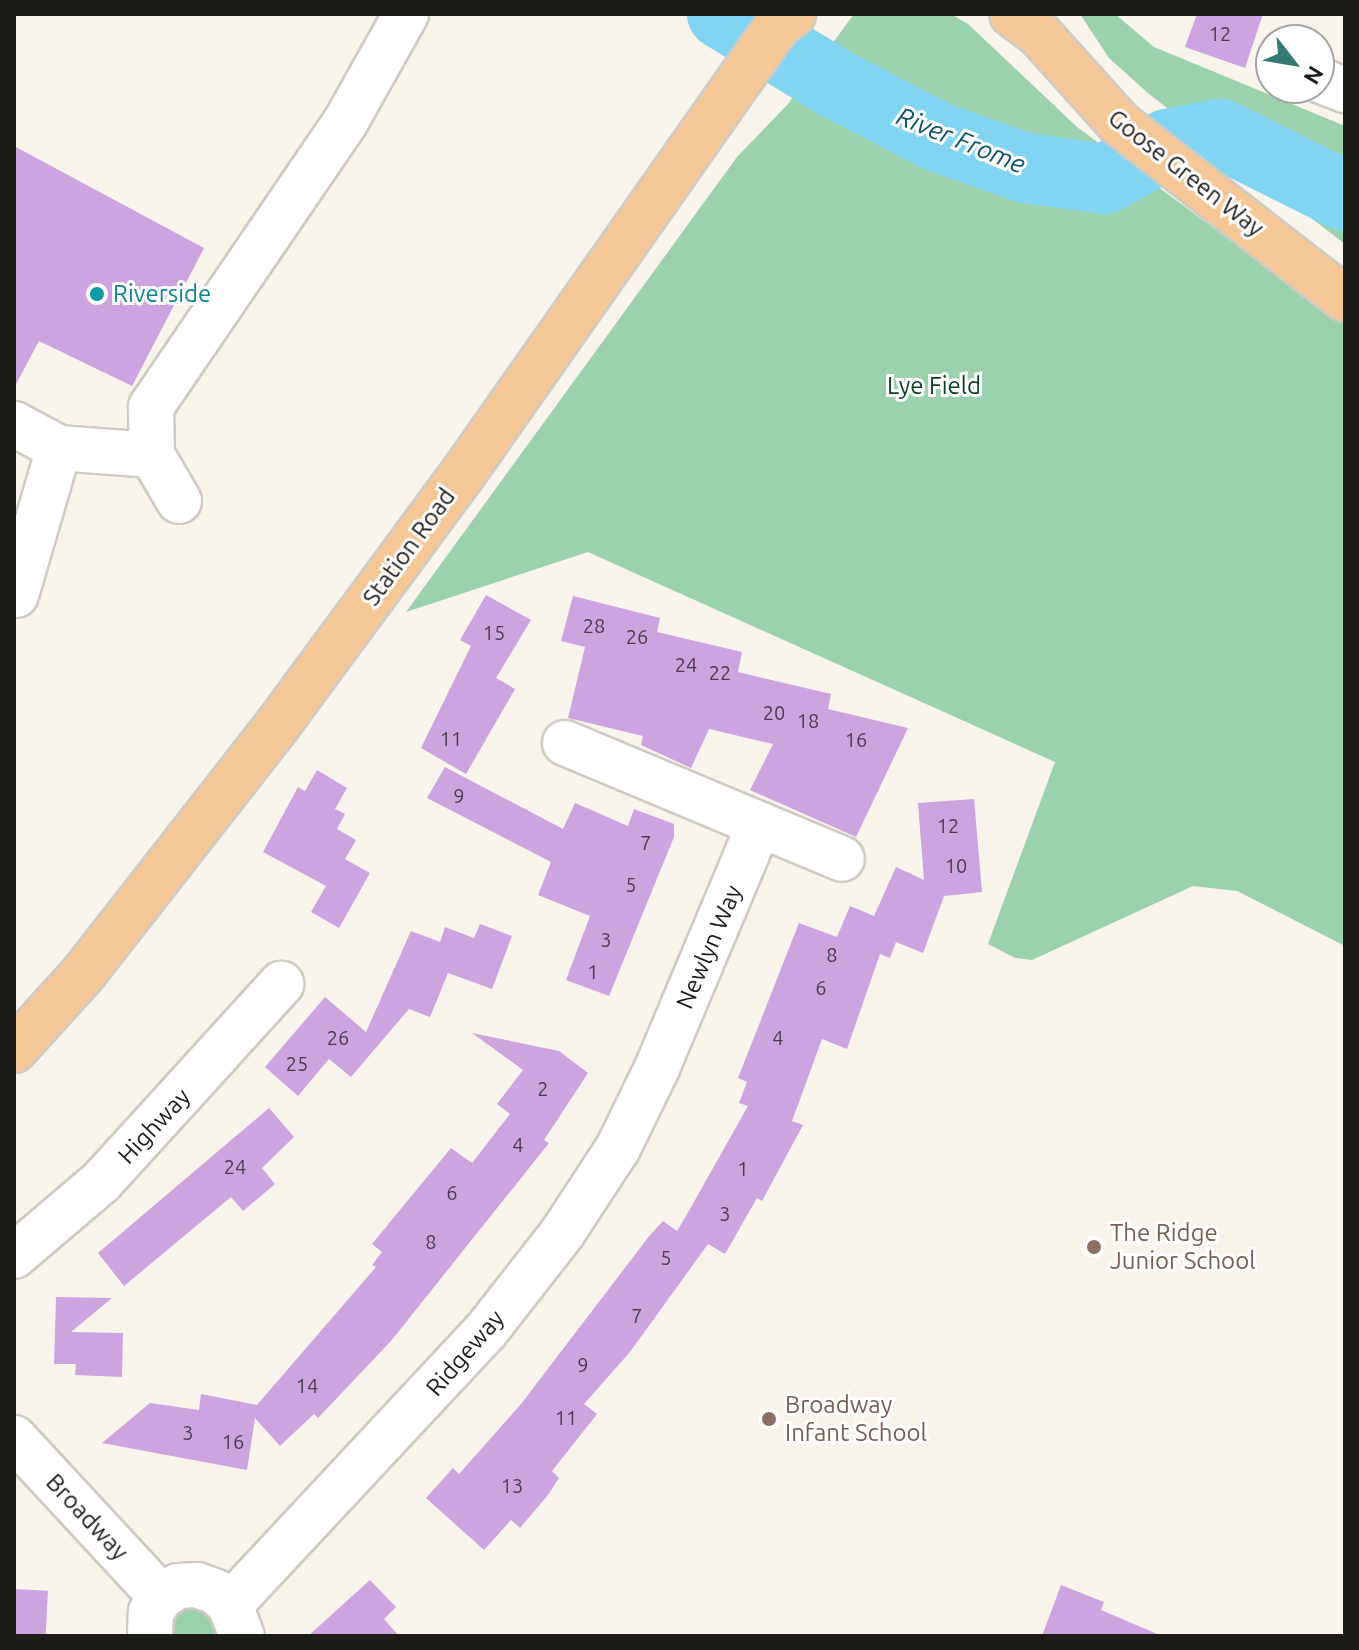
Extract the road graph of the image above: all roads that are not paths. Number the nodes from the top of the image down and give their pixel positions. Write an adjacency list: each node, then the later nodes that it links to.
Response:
1 (406, 14): 7 (street)
2 (784, 18): 14 (main road, Station Road)
3 (1029, 21): 4 (main road, Goose Green Way)
4 (1345, 299)
5 (14, 424): 6 (street)
6 (59, 448): 7 (street); 9 (street)
7 (152, 455): 8 (street)
8 (179, 501)
9 (16, 595)
10 (565, 743): 11 (street)
11 (759, 825): 12 (street); 15 (street, Newlyn Way)
12 (842, 859)
13 (281, 984): 16 (street, Highway)
14 (14, 1050)
15 (657, 1068): 19 (street, Ridgeway)
16 (14, 1256)
17 (14, 1438): 18 (street, Broadway)
18 (155, 1616): 19 (street)
19 (236, 1620)

